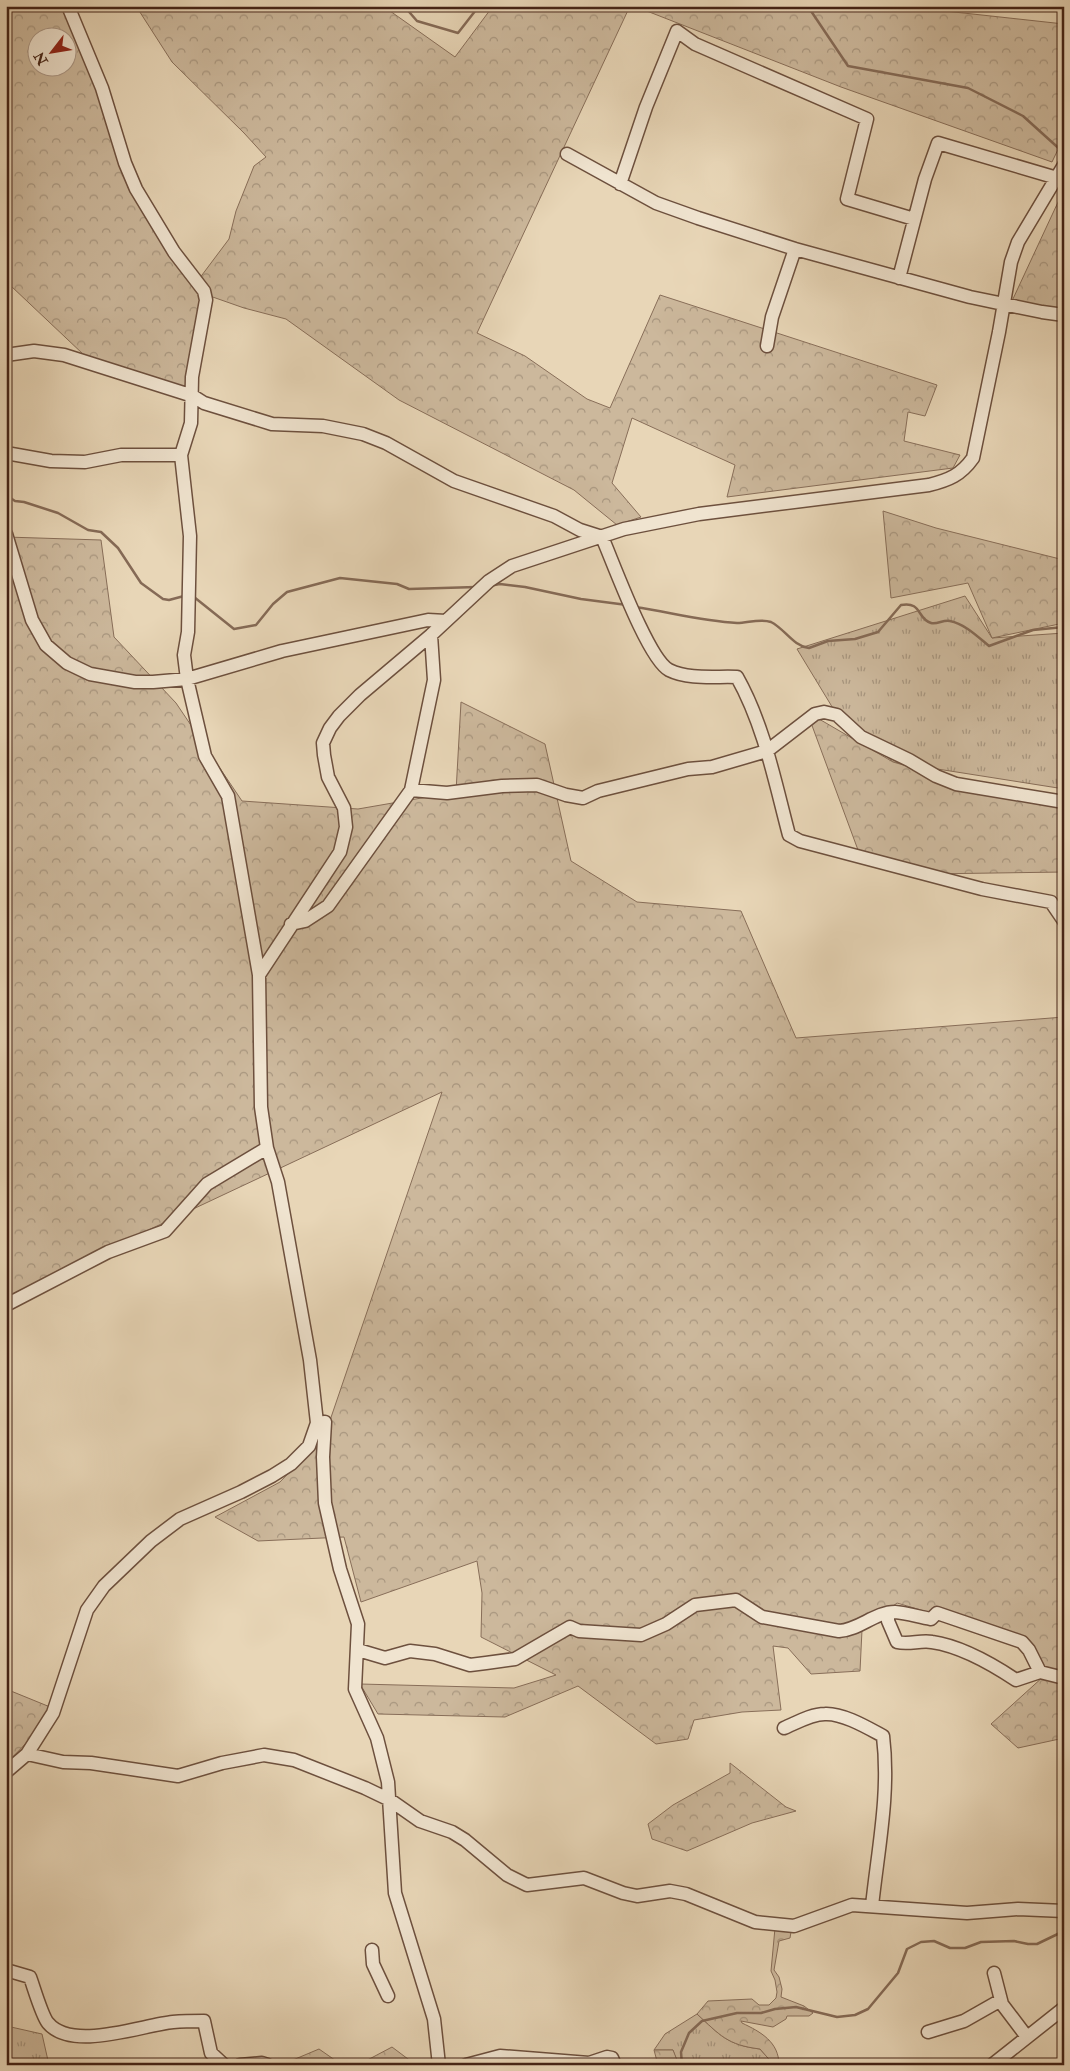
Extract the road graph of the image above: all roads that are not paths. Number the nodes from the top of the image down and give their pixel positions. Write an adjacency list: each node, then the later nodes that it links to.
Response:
1 (68, 6): 12 (street)
2 (567, 154): 4 (street)
3 (1061, 171): 5 (street); 8 (street)
4 (620, 184): 5 (street); 6 (street)
5 (914, 219): 7 (street)
6 (795, 249): 7 (street); 10 (street)
7 (899, 278): 8 (street)
8 (1003, 304): 9 (street); 16 (street)
9 (1064, 315)
10 (767, 346)
11 (6, 355): 12 (street)
12 (192, 396): 14 (street); 16 (street)
13 (6, 453): 14 (street)
14 (181, 456): 19 (street)
15 (6, 534): 19 (street)
16 (602, 537): 17 (street); 20 (street)
17 (446, 621): 18 (street); 19 (street)
18 (432, 635): 21 (street); 24 (street)
19 (187, 679): 25 (street)
20 (766, 751): 21 (street); 22 (street); 23 (street)
21 (411, 790): 24 (street)
22 (1064, 802)
23 (1064, 921)
24 (291, 924): 25 (street)
25 (259, 975): 26 (street)
26 (267, 1148): 27 (street); 28 (street)
27 (6, 1305)
28 (317, 1423): 30 (street); 34 (street)
29 (888, 1614): 30 (street); 31 (street); 31 (street)
30 (358, 1650): 36 (street)
31 (1040, 1672): 32 (street)
32 (1064, 1678)
33 (784, 1728): 37 (street)
34 (27, 1754): 35 (street); 36 (street)
35 (6, 1772)
36 (390, 1800): 37 (street); 50 (street)
37 (872, 1906): 38 (street)
38 (1064, 1911)
39 (372, 1950): 42 (street)
40 (6, 1970): 47 (street)
41 (994, 1973): 43 (street)
42 (388, 1996)
43 (1001, 2000): 45 (street); 46 (street)
44 (1064, 2008): 46 (street)
45 (928, 2032)
46 (1026, 2037): 53 (street)
47 (224, 2065)
48 (240, 2065): 49 (street)
49 (268, 2065)
50 (439, 2065)
51 (466, 2065): 52 (street)
52 (615, 2065)
53 (992, 2065)

